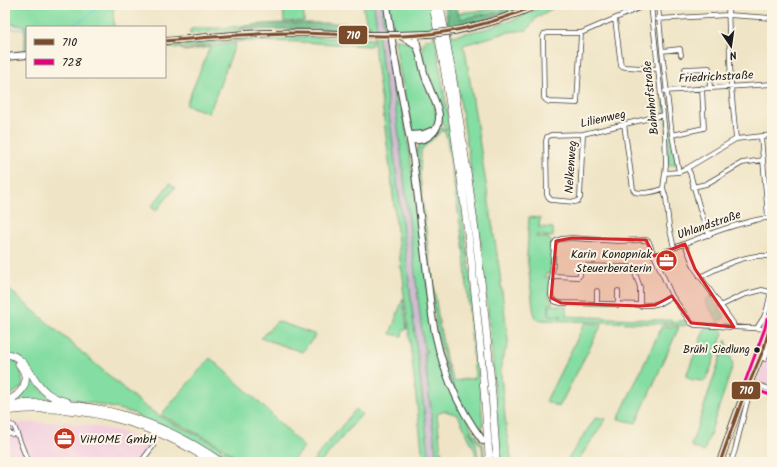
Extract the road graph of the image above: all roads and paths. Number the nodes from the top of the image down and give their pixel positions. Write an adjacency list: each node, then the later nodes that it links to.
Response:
1 (387, 5): 38 (main road)
2 (433, 5): 82 (highway)
3 (440, 5): 84 (highway)
4 (537, 5): 15 (main road, bridge)
5 (651, 5): 10 (street); 12 (street, Bahnhofstraße)
6 (658, 5): 11 (street, Bahnhofstraße)
7 (728, 5): 8 (street)
8 (728, 15): 9 (street); 11 (street); 26 (street)
9 (772, 18)
10 (615, 19): 13 (street); 23 (street)
11 (659, 19): 12 (street); 18 (street, Bahnhofstraße)
12 (652, 20): 23 (street, Bahnhofstraße)
13 (581, 33): 13 (street)
14 (398, 35): 15 (main road); 16 (main road, bridge); 17 (main road)
15 (419, 35): 17 (main road); 21 (main road)
16 (166, 41)
17 (417, 47): 21 (main road)
18 (662, 51): 20 (street); 29 (street, Bahnhofstraße)
19 (26, 55): 22 (main road)
20 (681, 55)
21 (420, 56): 33 (main road)
22 (5, 57)
23 (658, 69): 30 (street, Bahnhofstraße)
24 (685, 69): 28 (street)
25 (772, 84): 26 (street, Friedrichstraße)
26 (731, 86): 28 (street, Friedrichstraße); 39 (street)
27 (702, 88): 28 (street, Friedrichstraße); 29 (street, Friedrichstraße); 35 (street)
28 (710, 88)
29 (667, 90): 30 (street, Friedrichstraße); 35 (street, Bahnhofstraße)
30 (661, 91): 31 (street, Bahnhofstraße)
31 (663, 115): 32 (street, Lilienweg); 45 (street, Bahnhofstraße)
32 (624, 124): 34 (street, Lilienweg); 47 (street)
33 (436, 128): 38 (main road); 40 (main road)
34 (583, 134): 48 (street, Nelkenweg); 48 (street, Lilienweg)
35 (672, 135): 44 (street, Bahnhofstraße)
36 (772, 135): 37 (street)
37 (761, 137): 39 (street); 42 (street)
38 (410, 138): 40 (main road); 41 (main road)
39 (736, 139): 43 (street)
40 (421, 140): 41 (main road)
41 (413, 157): 82 (main road)
42 (763, 160): 46 (street); 49 (street)
43 (687, 168): 44 (street); 46 (street)
44 (678, 172): 45 (street)
45 (665, 173): 47 (street, Bahnhofstraße)
46 (694, 187): 50 (street)
47 (663, 188): 52 (street, Bahnhofstraße)
48 (549, 198)
49 (770, 217): 50 (street, Uhlandstraße)
50 (709, 235): 51 (street, Uhlandstraße)
51 (685, 244): 52 (street, Uhlandstraße); 56 (street)
52 (674, 248): 53 (street, Uhlandstraße)
53 (654, 256): 55 (street); 60 (street)
54 (772, 257): 56 (street)
55 (552, 276): 61 (street); 63 (street)
56 (700, 277): 64 (street)
57 (771, 289): 64 (street); 67 (street)
58 (597, 291): 61 (street)
59 (618, 291): 62 (street)
60 (672, 296): 63 (street); 66 (street)
61 (597, 304): 62 (street)
62 (618, 305): 63 (street)
63 (640, 306)
64 (720, 306): 66 (street)
65 (772, 319): 68 (main road)
66 (734, 327): 67 (street)
67 (757, 328): 68 (street)
68 (770, 330): 72 (main road)
69 (772, 339): 72 (street)
70 (5, 353): 77 (highway)
71 (5, 357): 76 (highway)
72 (760, 357): 73 (main road)
73 (750, 382): 74 (street); 79 (main road)
74 (772, 390)
75 (748, 398): 80 (street)
76 (5, 404): 77 (highway)
77 (73, 405): 88 (highway)
78 (5, 411): 87 (highway)
79 (734, 422): 80 (street); 90 (main road)
80 (742, 424): 91 (street)
81 (17, 435): 85 (street)
82 (486, 442): 84 (highway, bridge)
83 (154, 446): 86 (street)
84 (491, 456): 89 (highway, bridge)
85 (28, 462)
86 (141, 462)
87 (212, 462)
88 (221, 462)
89 (496, 462)
90 (720, 462)
91 (731, 462)

